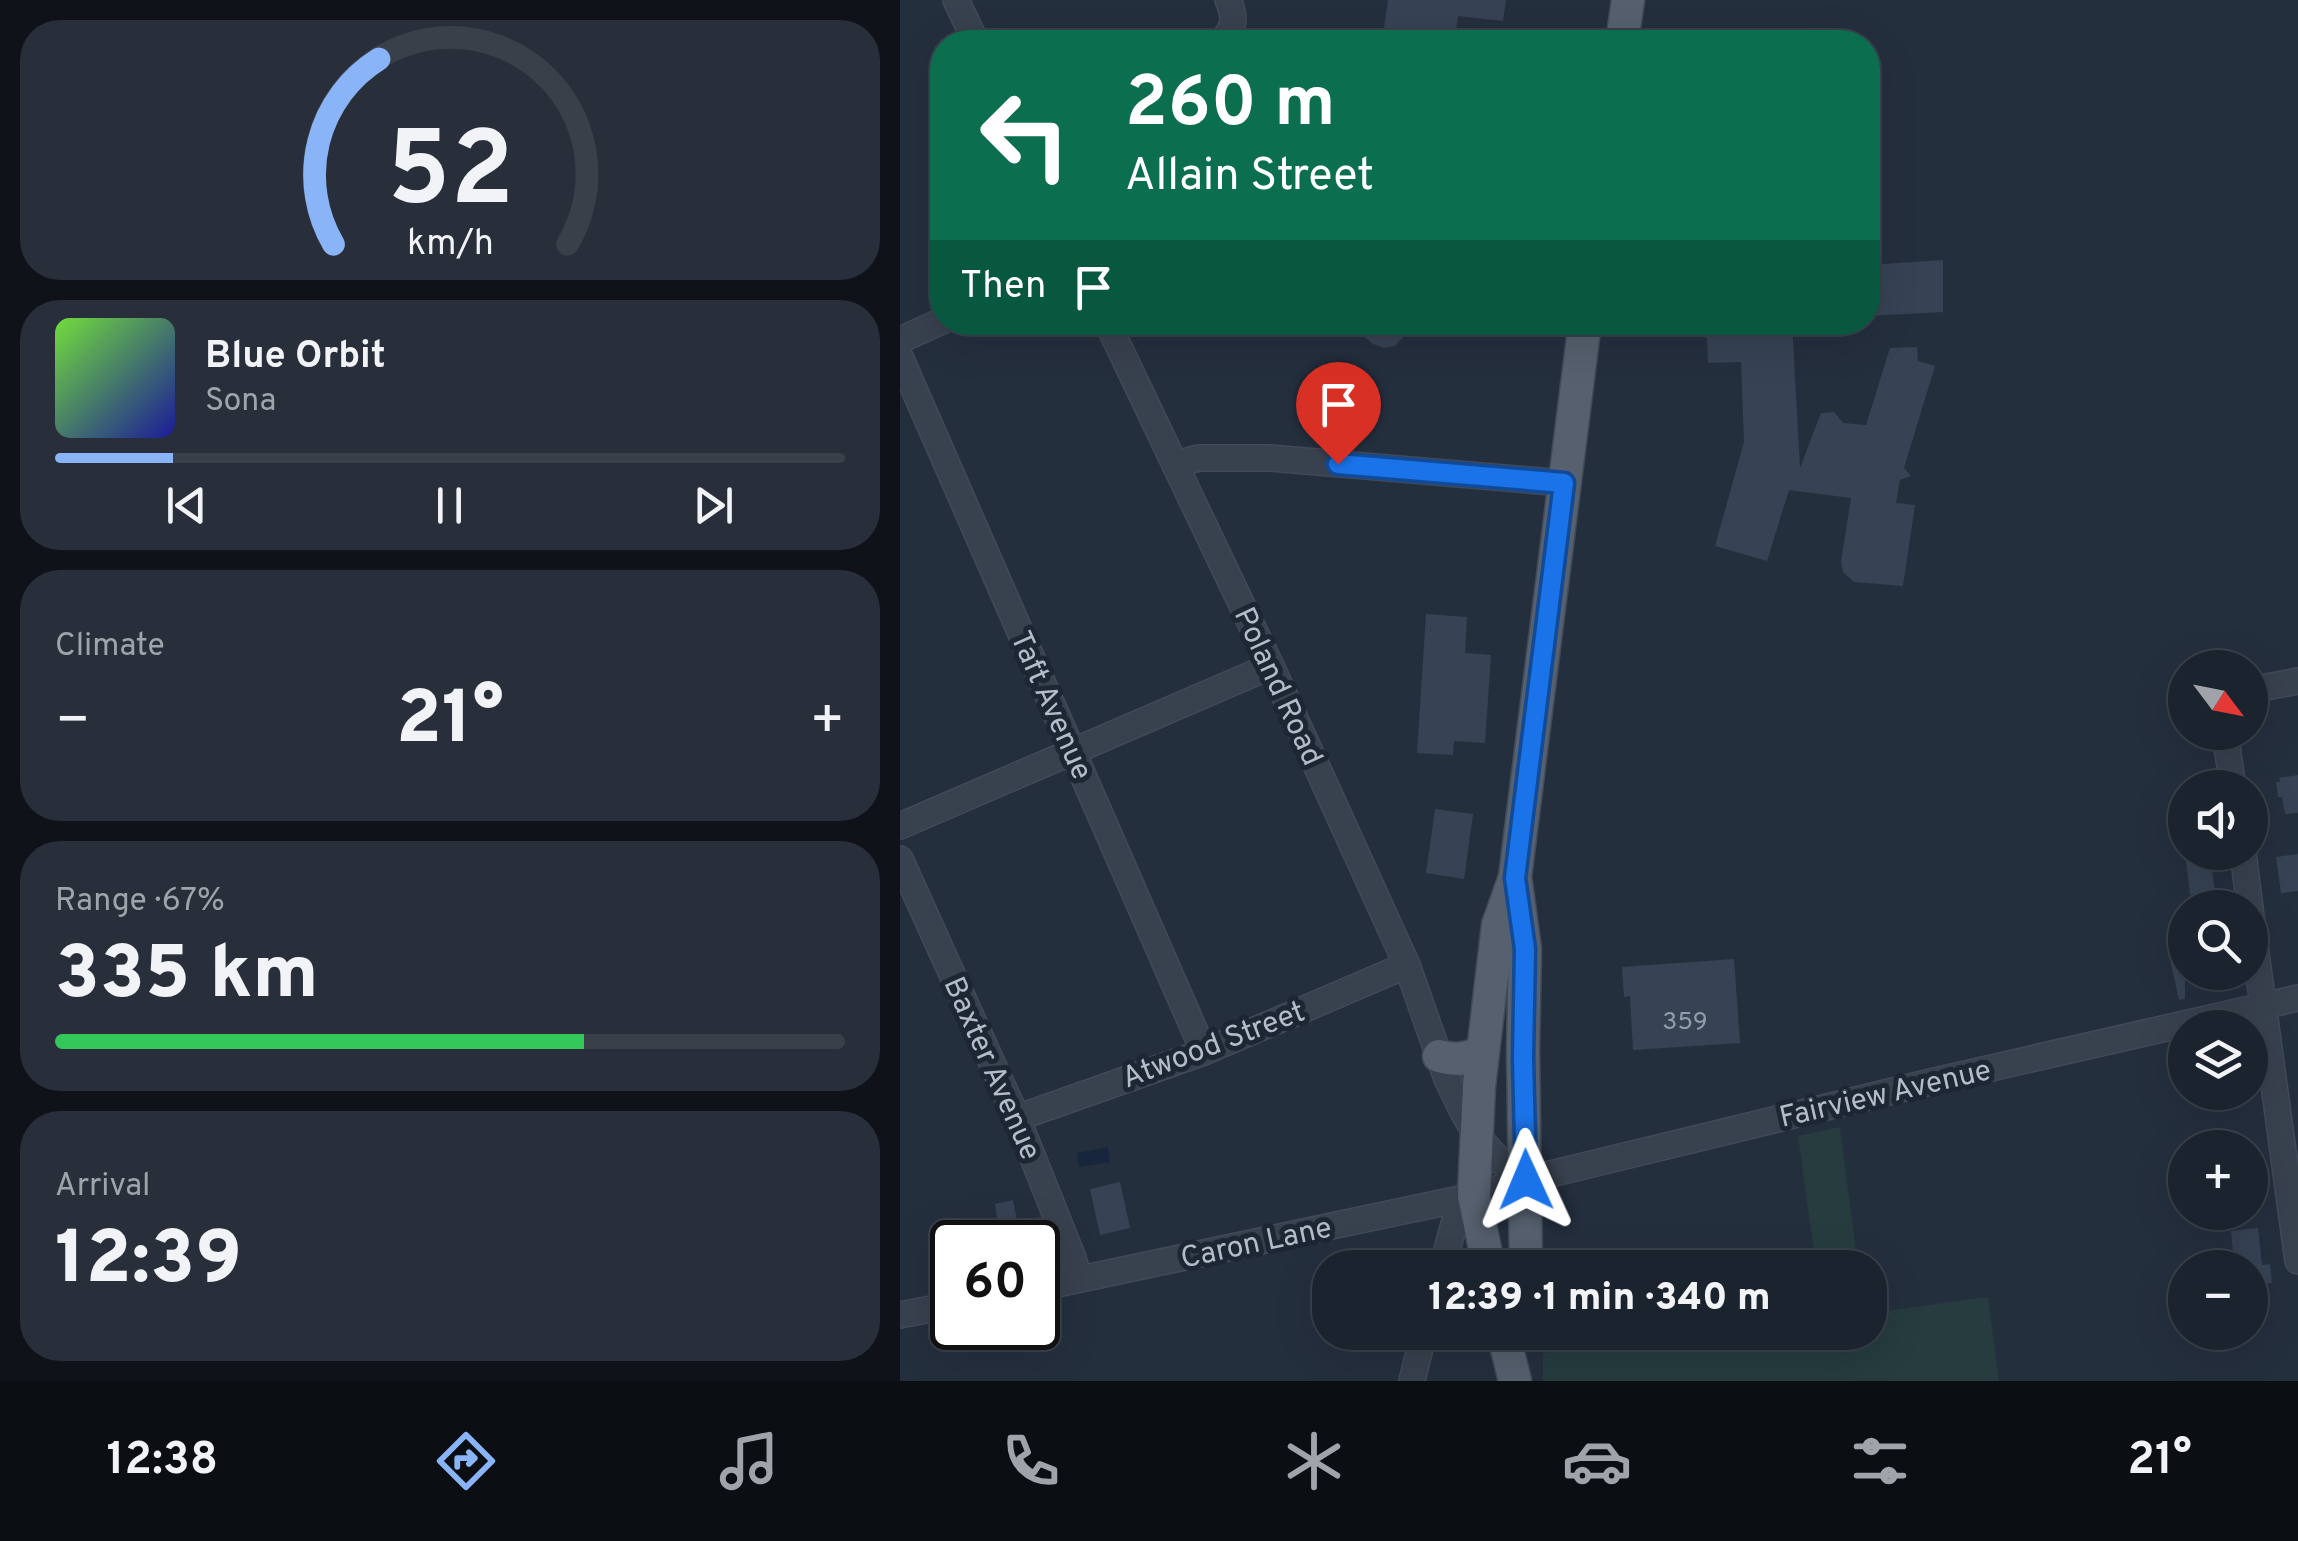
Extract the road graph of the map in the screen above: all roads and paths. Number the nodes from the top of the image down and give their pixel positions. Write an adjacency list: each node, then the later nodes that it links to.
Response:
1 (956, 0): 4 (street)
2 (1228, 0): 5 (street)
3 (1628, 0): 6 (main road)
4 (970, 30)
5 (1229, 30)
6 (1624, 30)
7 (930, 326): 10 (street)
8 (1113, 335): 12 (street, Poland Road)
9 (1583, 335): 13 (main road)
10 (900, 340)
11 (900, 357): 17 (street, Taft Avenue)
12 (1175, 465): 13 (street); 14 (street, Poland Road)
13 (1564, 483): 20 (main road)
14 (1270, 666): 17 (street); 21 (street, Poland Road)
15 (2298, 681): 16 (street)
16 (2268, 687)
17 (1072, 753): 18 (street); 25 (street, Taft Avenue)
18 (900, 826)
19 (900, 859): 28 (street, Baxter Avenue)
20 (1515, 878): 26 (main road); 30 (main road)
21 (1407, 965): 25 (street, Atwood Street); 27 (street, Poland Road)
22 (2262, 990): 24 (street)
23 (2298, 998): 24 (street, Fairview Avenue)
24 (2264, 1006): 30 (street, Fairview Avenue); 35 (street)
25 (1204, 1052): 28 (street, Atwood Street)
26 (1482, 1052): 27 (main road); 29 (main road)
27 (1439, 1056): 29 (street, Poland Road); 31 (street, Poland Road)
28 (1017, 1118): 36 (street, Baxter Avenue)
29 (1478, 1136): 30 (street, Poland Road); 31 (main road)
30 (1526, 1180): 31 (street, Fairview Avenue); 34 (main road)
31 (1474, 1196): 32 (street); 33 (main road); 36 (street, Caron Lane)
32 (1447, 1250)
33 (1485, 1250)
34 (1524, 1250)
35 (2298, 1262)
36 (1079, 1279): 37 (street, Caron Lane)
37 (1060, 1283)
38 (930, 1310): 39 (street)
39 (900, 1316)
40 (1420, 1350): 43 (street)
41 (1508, 1350): 44 (main road)
42 (1525, 1350): 45 (main road)
43 (1412, 1381)
44 (1516, 1381)
45 (1525, 1381)

